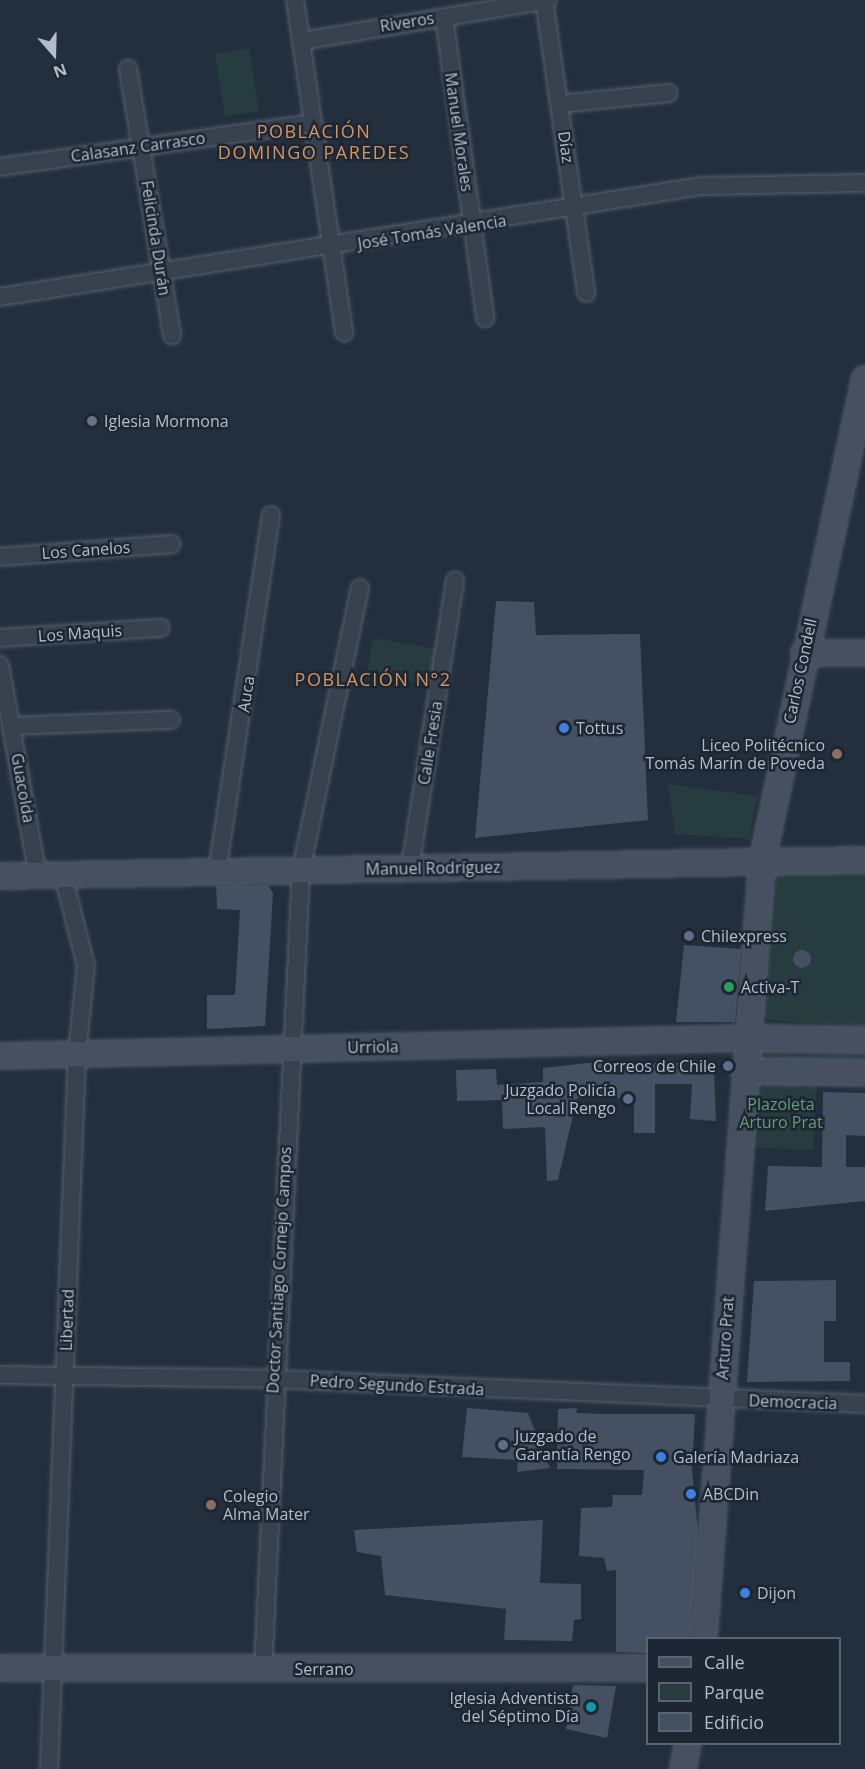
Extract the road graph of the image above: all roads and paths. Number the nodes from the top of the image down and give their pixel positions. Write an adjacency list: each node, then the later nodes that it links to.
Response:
1 (295, 0): 5 (street)
2 (544, 0): 3 (street, Riveros); 4 (street, Riveros); 8 (street, Díaz)
3 (549, 0)
4 (444, 17): 5 (street, Riveros); 14 (street, Manuel Morales)
5 (301, 40): 9 (street)
6 (128, 69): 10 (street, Felicinda Durán)
7 (668, 93): 8 (street)
8 (560, 104): 13 (street, Díaz)
9 (313, 123): 10 (street, Calasanz Carrasco); 15 (street)
10 (141, 147): 11 (street, Calasanz Carrasco); 16 (street, Felicinda Durán)
11 (0, 167)
12 (865, 183): 13 (street, José Tomás Valencia)
13 (574, 210): 14 (street, José Tomás Valencia); 17 (street, Díaz)
14 (472, 226): 15 (street, José Tomás Valencia); 19 (street, Manuel Morales)
15 (331, 247): 16 (street, José Tomás Valencia); 20 (street)
16 (162, 274): 18 (street, José Tomás Valencia); 21 (street, Felicinda Durán)
17 (586, 293)
18 (0, 297)
19 (485, 318)
20 (344, 332)
21 (172, 335)
22 (865, 379): 30 (main road, Carlos Condell)
23 (271, 515): 39 (street, Auca)
24 (172, 544): 25 (street, Los Canelos)
25 (0, 557)
26 (455, 581): 37 (street, Calle Fresia)
27 (360, 588): 38 (street, Doctor Santiago Cornejo Campos)
28 (161, 628): 29 (street, Los Maquis)
29 (0, 638)
30 (804, 653): 31 (main road); 36 (main road, Carlos Condell)
31 (865, 653)
32 (0, 665): 34 (street, Guacolda)
33 (171, 720): 34 (street)
34 (12, 726): 42 (street, Guacolda)
35 (865, 860): 36 (main road, Manuel Rodríguez)
36 (762, 862): 37 (main road, Manuel Rodríguez); 43 (main road, Carlos Condell)
37 (410, 868): 38 (main road, Manuel Rodríguez)
38 (301, 870): 39 (main road, Manuel Rodríguez); 45 (street, Doctor Santiago Cornejo Campos)
39 (217, 872): 40 (main road, Manuel Rodríguez)
40 (63, 875): 42 (main road, Manuel Rodríguez); 46 (street, Libertad)
41 (0, 876): 42 (main road, Manuel Rodríguez)
42 (38, 876)
43 (746, 1038): 44 (main road, Urriola); 45 (main road, Urriola); 48 (main road, Arturo Prat)
44 (865, 1040)
45 (289, 1049): 46 (main road, Urriola); 52 (street, Doctor Santiago Cornejo Campos)
46 (77, 1054): 47 (main road, Urriola); 51 (street, Libertad)
47 (0, 1056)
48 (744, 1071): 49 (main road); 53 (main road, Arturo Prat)
49 (865, 1073)
50 (0, 1375): 51 (street, Pedro Segundo Estrada)
51 (65, 1377): 52 (street, Pedro Segundo Estrada); 58 (street, Libertad)
52 (274, 1379): 53 (street, Pedro Segundo Estrada); 59 (street, Doctor Santiago Cornejo Campos)
53 (721, 1399): 54 (street, Democracia); 55 (main road, Arturo Prat)
54 (865, 1404)
55 (704, 1637)
56 (0, 1668): 58 (main road, Serrano)
57 (646, 1668): 59 (main road, Serrano)
58 (54, 1669): 59 (main road, Serrano); 61 (street, Libertad)
59 (263, 1670)
60 (687, 1745): 62 (main road)
61 (49, 1769)
62 (683, 1769)

